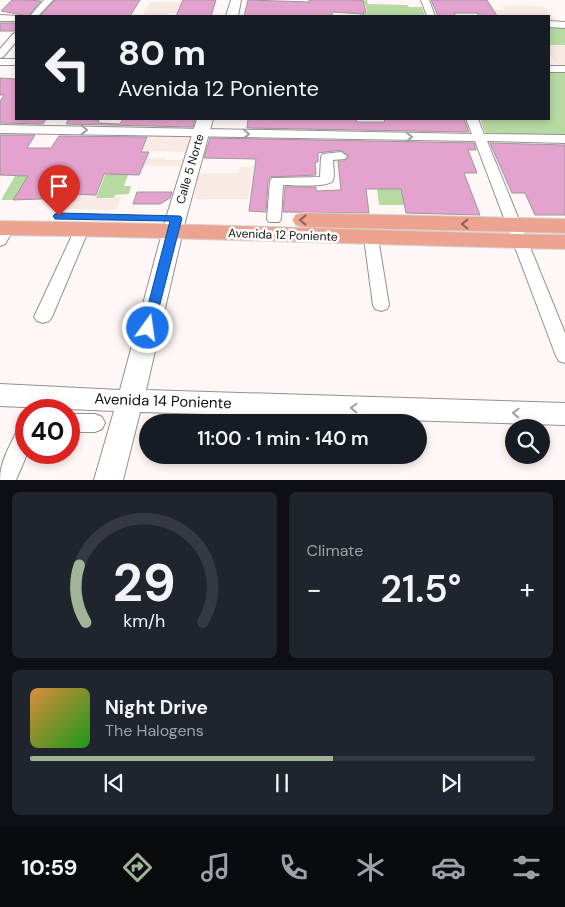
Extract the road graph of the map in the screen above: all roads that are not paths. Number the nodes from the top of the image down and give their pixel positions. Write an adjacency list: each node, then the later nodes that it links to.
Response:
1 (49, 0): 4 (street)
2 (236, 0): 5 (street)
3 (425, 0): 6 (street)
4 (35, 15)
5 (232, 15)
6 (431, 15)
7 (0, 18): 8 (street)
8 (15, 18)
9 (550, 24): 10 (street)
10 (565, 25)
11 (15, 37): 12 (street)
12 (0, 55)
13 (0, 62): 14 (street)
14 (15, 62)
15 (550, 69): 16 (street)
16 (565, 69)
17 (58, 120): 21 (street)
18 (472, 120): 22 (street)
19 (203, 126): 21 (street, one-way to 19); 22 (street, one-way to 22); 26 (street, Calle 5 Norte)
20 (0, 129): 21 (street)
21 (52, 130)
22 (479, 138): 23 (street); 30 (street)
23 (565, 139)
24 (341, 156): 25 (street)
25 (274, 220): 26 (main road, Avenida 12 Poniente); 30 (main road, Avenida 12 Poniente, one-way to 25)
26 (175, 224): 28 (main road, Avenida 12 Poniente); 29 (main road, Avenida 12 Poniente); 31 (main road, Avenida 12 Poniente); 38 (street, Calle 5 Norte)
27 (565, 226): 30 (main road, Avenida 12 Poniente)
28 (2, 228): 29 (main road, Avenida 12 Poniente)
29 (82, 229): 34 (street)
30 (517, 233): 31 (main road, Avenida 12 Poniente); 32 (main road, Avenida 12 Poniente); 35 (street)
31 (370, 238): 33 (street)
32 (565, 242)
33 (381, 305)
34 (43, 317)
35 (565, 356)
36 (0, 394): 37 (street, Avenida 14 Poniente)
37 (29, 399)
38 (130, 401): 39 (street, Avenida 14 Poniente); 40 (street, Avenida 14 Poniente, one-way to 38); 45 (street, Calle 5 Norte)
39 (80, 402)
40 (565, 414)
41 (80, 423): 42 (street)
42 (95, 423)
43 (15, 458): 44 (street)
44 (5, 480)
45 (108, 480)

